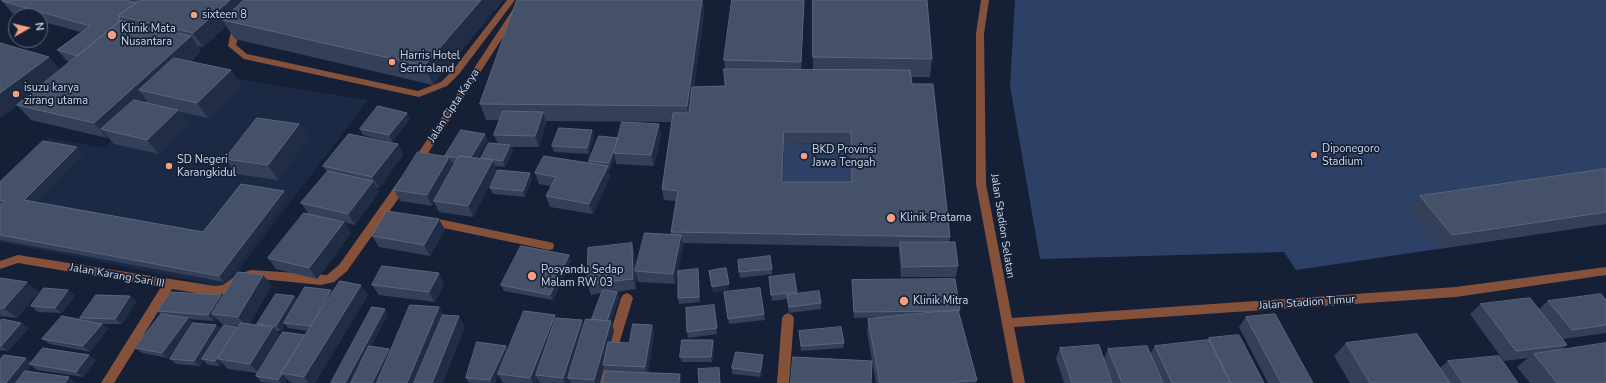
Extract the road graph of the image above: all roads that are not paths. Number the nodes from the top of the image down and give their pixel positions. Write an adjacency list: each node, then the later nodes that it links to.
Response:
1 (511, 0): 4 (street)
2 (523, 0): 9 (street, Jalan Cipta Karya)
3 (985, 0): 12 (street, Jalan Stadion Selatan)
4 (246, 21)
5 (421, 220): 6 (street)
6 (548, 246)
7 (0, 265): 9 (street, Jalan Karang Sari III)
8 (1606, 271): 12 (street, Jalan Stadion Timur)
9 (169, 284): 13 (street, Jalan Karang Sari III)
10 (627, 298): 14 (street)
11 (788, 318): 15 (street)
12 (1007, 324): 16 (street, Jalan Stadion Selatan)
13 (110, 383)
14 (601, 383)
15 (783, 383)
16 (1019, 383)

